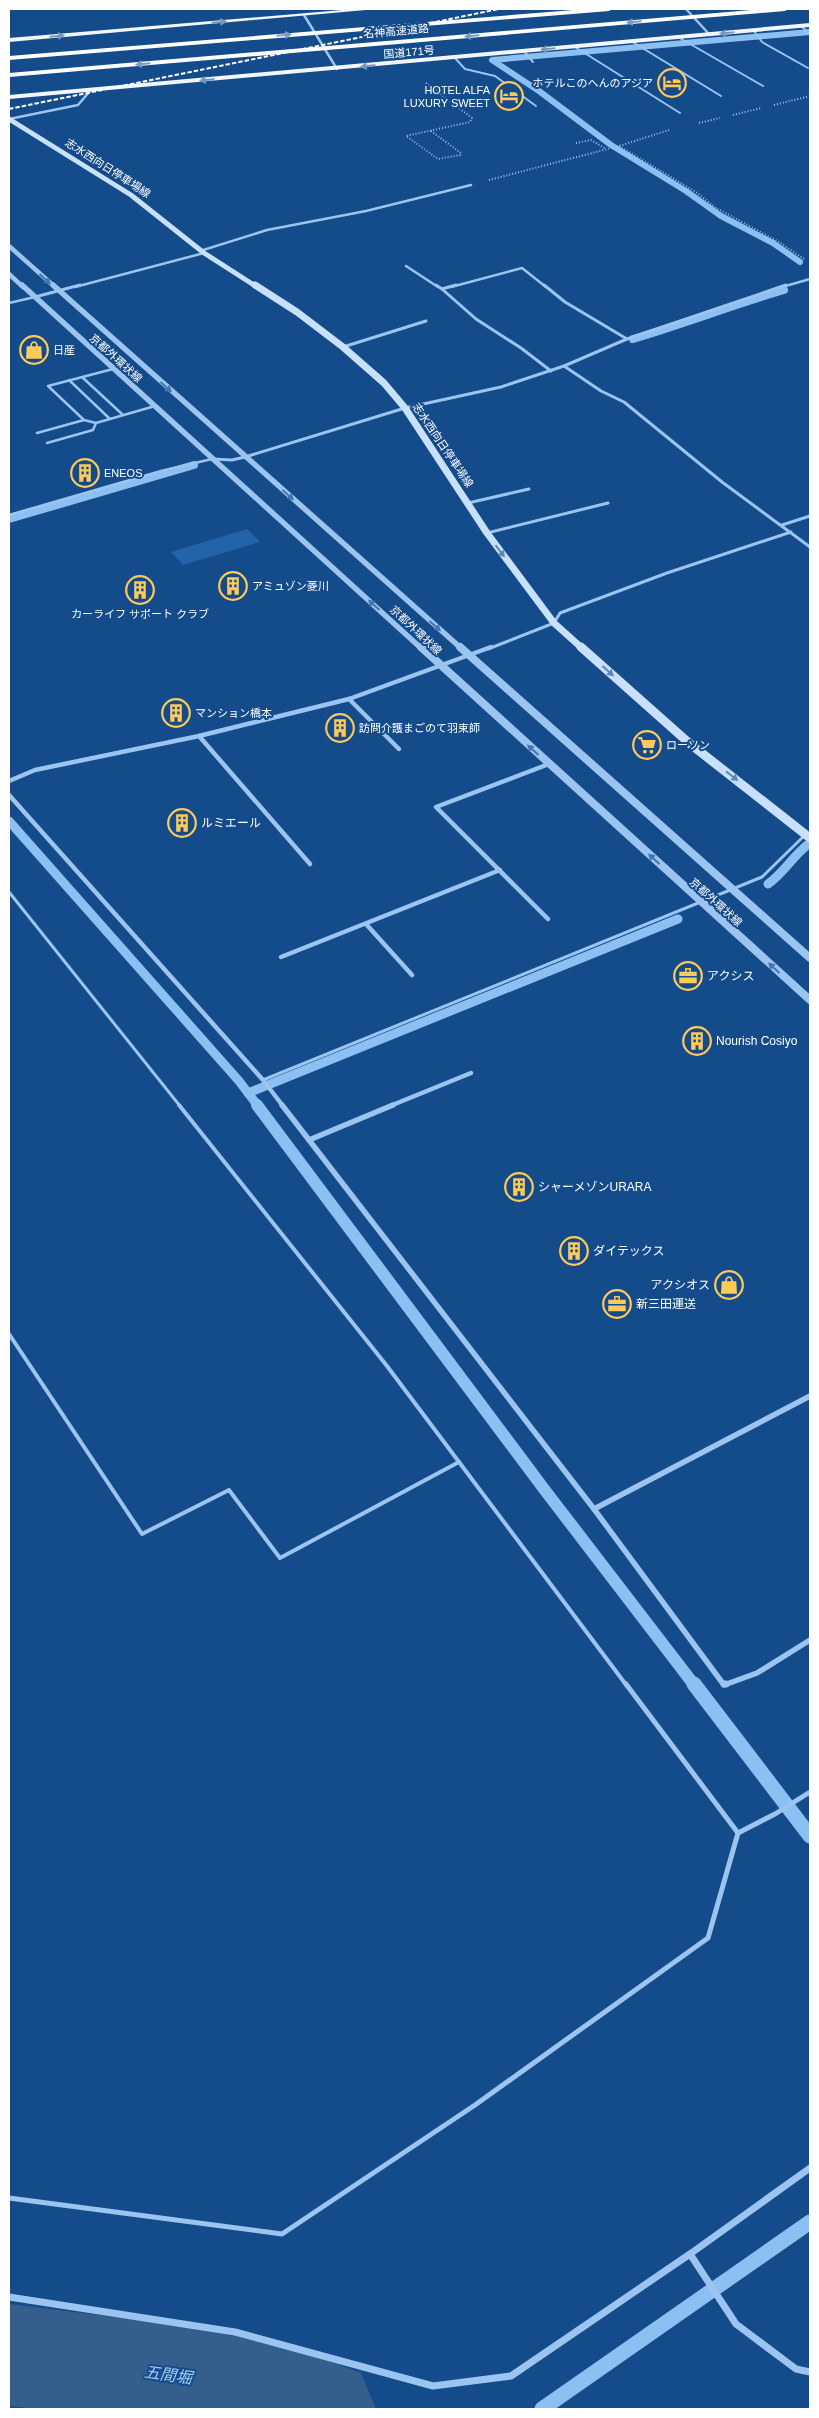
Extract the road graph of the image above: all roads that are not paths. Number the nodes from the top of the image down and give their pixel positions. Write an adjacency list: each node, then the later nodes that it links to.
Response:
1 (374, 9): 5 (highway)
2 (609, 9): 16 (highway, 名神高速道路, one-way to 2)
3 (686, 9): 8 (street)
4 (785, 9): 20 (highway, 名神高速道路, one-way to 20)
5 (304, 15): 10 (highway, one-way to 5); 19 (street)
6 (808, 30): 7 (highway, 国道171号)
7 (755, 33): 8 (highway, 国道171号, one-way to 8); 18 (lane)
8 (709, 34): 9 (highway, 国道171号)
9 (678, 37): 11 (highway, 国道171号); 12 (lane)
10 (9, 40)
11 (631, 42): 13 (highway, 国道171号); 23 (lane)
12 (687, 42): 21 (lane)
13 (578, 49): 14 (highway, 国道171号, one-way to 14); 26 (lane)
14 (527, 55): 15 (highway, 国道171号); 17 (lane)
15 (454, 57): 19 (highway, 国道171号, one-way to 19); 25 (lane)
16 (9, 58)
17 (533, 62)
18 (808, 68)
19 (337, 69): 22 (highway, 国道171号, one-way to 22)
20 (9, 76)
21 (764, 86)
22 (90, 91): 24 (highway, 国道171号); 27 (street)
23 (720, 96)
24 (9, 97)
25 (536, 106)
26 (680, 113)
27 (9, 119): 30 (main road, 志水西向日停車場線)
28 (471, 185): 30 (street)
29 (9, 246): 35 (street, 京都外環状線, one-way to 35)
30 (202, 252): 35 (street); 40 (main road, 志水西向日停車場線)
31 (406, 266): 34 (street)
32 (9, 274): 36 (street, 京都外環状線)
33 (810, 279): 39 (street)
34 (442, 289): 39 (street); 43 (street)
35 (59, 291): 36 (street); 54 (street, 京都外環状線, one-way to 54)
36 (35, 297): 37 (lane); 42 (street, 京都外環状線)
37 (9, 302)
38 (426, 321): 40 (street)
39 (627, 339): 41 (street)
40 (342, 347): 47 (main road, 志水西向日停車場線)
41 (564, 366): 43 (street); 61 (street)
42 (113, 368): 44 (lane); 46 (street, 京都外環状線)
43 (551, 371): 47 (street)
44 (82, 377): 45 (lane); 48 (lane)
45 (69, 380): 49 (lane); 50 (lane)
46 (154, 406): 48 (lane); 55 (street, 京都外環状線)
47 (405, 408): 54 (street); 57 (main road, 志水西向日停車場線)
48 (123, 415): 49 (lane)
49 (110, 419): 51 (lane)
50 (84, 420): 51 (lane); 52 (lane)
51 (96, 423): 53 (lane)
52 (37, 433)
53 (47, 443)
54 (245, 456): 55 (street); 66 (street, 京都外環状線, one-way to 66)
55 (212, 459): 59 (lane); 67 (street, 京都外環状線, one-way to 55)
56 (530, 489): 57 (street)
57 (468, 503): 63 (main road, 志水西向日停車場線)
58 (608, 503): 63 (street)
59 (9, 515)
60 (810, 516): 61 (street)
61 (782, 526): 62 (street)
62 (791, 532): 64 (street); 65 (street)
63 (487, 533): 65 (main road, 志水西向日停車場線, one-way to 65)
64 (810, 547)
65 (554, 623): 66 (street); 74 (main road, 志水西向日停車場線, one-way to 74)
66 (469, 656): 67 (street); 77 (street, 京都外環状線)
67 (440, 666): 68 (street); 71 (street, 京都外環状線, one-way to 67)
68 (349, 699): 69 (street); 70 (street)
69 (198, 736): 72 (street); 75 (street)
70 (399, 750)
71 (549, 764): 76 (street); 79 (street, 京都外環状線, one-way to 71)
72 (9, 781)
73 (9, 795): 87 (street)
74 (809, 836): 77 (lane)
75 (310, 864)
76 (500, 870): 80 (street); 81 (street)
77 (732, 889): 79 (lane); 83 (street, 京都外環状線)
78 (9, 892): 91 (lane)
79 (700, 901): 85 (street, 京都外環状線, one-way to 79); 87 (lane)
80 (548, 919)
81 (366, 924): 82 (street); 84 (street)
82 (281, 957)
83 (810, 958)
84 (412, 975)
85 (810, 1000)
86 (471, 1072): 88 (street)
87 (264, 1081): 88 (street)
88 (309, 1140): 92 (street)
89 (9, 1334): 91 (lane)
90 (810, 1396): 92 (street)
91 (459, 1462): 95 (lane)
92 (594, 1509): 93 (street)
93 (810, 1640)
94 (808, 1793): 95 (lane)
95 (738, 1833): 97 (lane)
96 (810, 2168): 98 (street)
97 (9, 2198)
98 (690, 2254): 99 (street); 100 (street)
99 (9, 2297)
100 (810, 2372)

